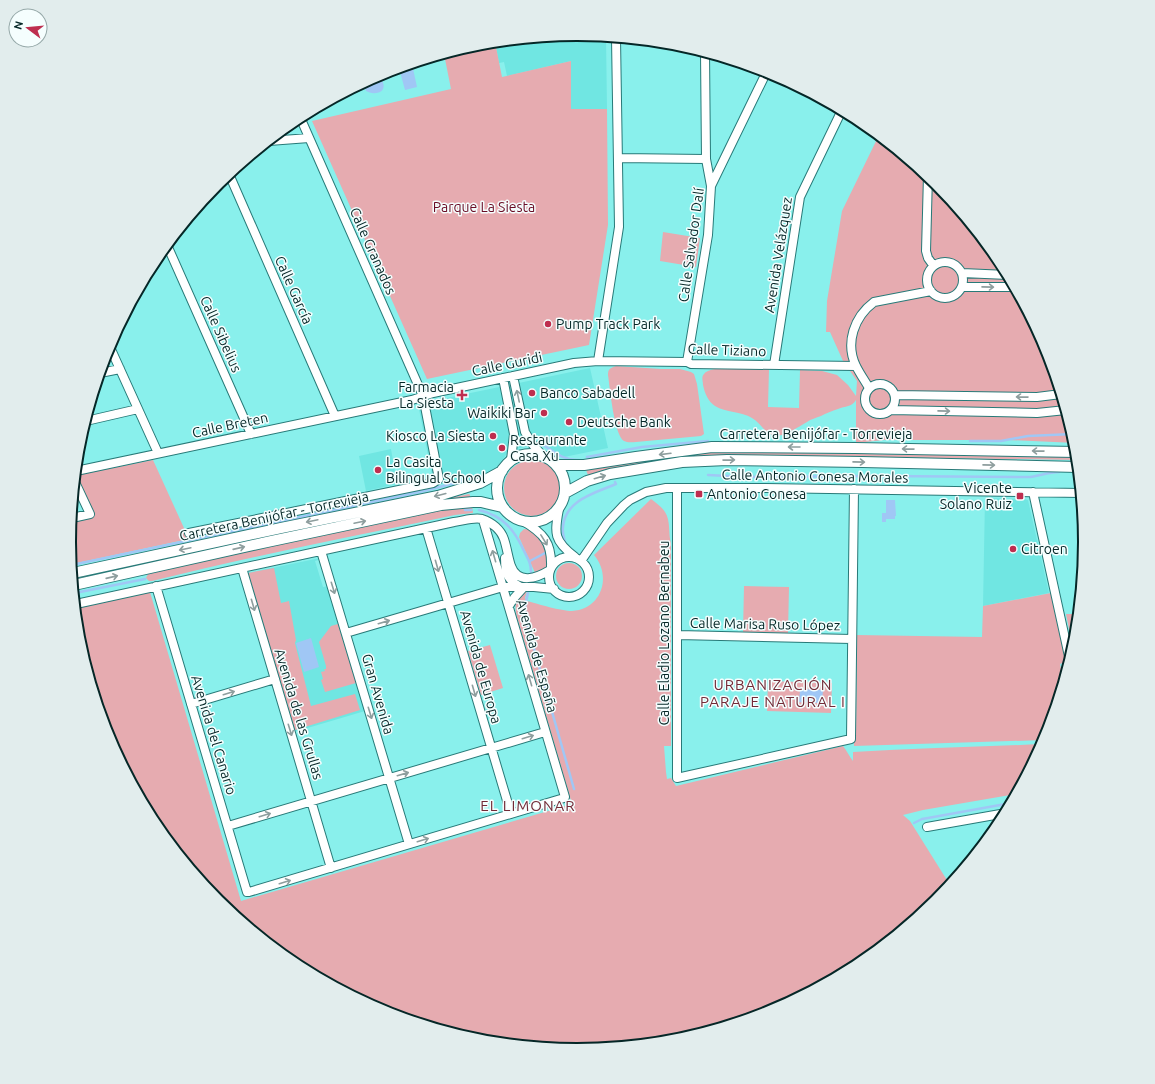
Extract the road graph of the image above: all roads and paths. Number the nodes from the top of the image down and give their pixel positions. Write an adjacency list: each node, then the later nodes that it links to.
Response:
1 (616, 43): 8 (street)
2 (705, 58): 9 (street)
3 (764, 77): 12 (street, Calle Salvador Dalí)
4 (840, 115): 23 (street, Avenida Velázquez)
5 (303, 123): 6 (street, Calle Granados)
6 (309, 138): 7 (street); 32 (street, Calle Granados)
7 (279, 140)
8 (618, 158): 9 (street); 21 (street)
9 (706, 159): 12 (street)
10 (232, 180): 36 (street, Calle García)
11 (928, 184): 14 (street)
12 (711, 186): 22 (street, Calle Salvador Dalí)
13 (170, 251): 38 (street, Calle Sibelius)
14 (933, 265): 15 (street); 19 (street)
15 (962, 273): 16 (street); 17 (street)
16 (1000, 275)
17 (962, 287): 18 (street, one-way to 18); 19 (street)
18 (1008, 287)
19 (931, 291): 24 (street)
20 (113, 355): 25 (street)
21 (598, 361): 22 (street, Calle Tiziano); 27 (street, Calle Guridi)
22 (687, 362): 23 (street, Calle Tiziano)
23 (774, 365): 24 (street, Calle Tiziano)
24 (856, 366): 29 (street)
25 (120, 369): 26 (street); 33 (street)
26 (107, 372)
27 (513, 376): 28 (street, Calle Guridi); 41 (street, one-way to 27)
28 (503, 378): 32 (street, Calle Guridi); 42 (street)
29 (869, 388): 30 (street); 34 (street)
30 (895, 395): 31 (street, one-way to 30); 34 (street)
31 (1056, 395)
32 (423, 396): 36 (street, Calle Breten); 59 (street, Calle Granados)
33 (138, 409): 37 (street); 40 (street)
34 (891, 410): 35 (street, one-way to 35)
35 (1061, 411)
36 (335, 416): 38 (street, Calle Breten)
37 (92, 420)
38 (251, 434): 40 (street, Calle Breten)
39 (1070, 452): 43 (main road, Carretera Benijófar - Torrevieja, one-way to 43)
40 (158, 453): 45 (street, Calle Breten)
41 (543, 456): 42 (main road); 43 (main road)
42 (511, 460): 46 (main road)
43 (556, 465): 52 (main road)
44 (1072, 467): 52 (main road, Carretera Benijófar - Torrevieja, one-way to 44)
45 (82, 470)
46 (502, 471): 53 (main road); 65 (main road, Carretera Benijófar - Torrevieja, one-way to 65)
47 (677, 488): 48 (street, Calle Antonio Conesa Morales); 62 (street, Calle Antonio Conesa Morales); 75 (street, Calle Eladio Lozano Bernabeu)
48 (854, 489): 50 (street, Calle Antonio Conesa Morales); 76 (street)
49 (80, 492): 55 (street)
50 (1033, 492): 51 (street, Calle Antonio Conesa Morales); 77 (street)
51 (1075, 492)
52 (565, 493): 54 (main road)
53 (502, 507): 57 (main road); 66 (main road, Carretera Benijófar - Torrevieja, one-way to 53)
54 (559, 508): 57 (main road); 62 (street)
55 (78, 517)
56 (483, 520): 58 (street); 60 (street); 68 (street, Avenida de España, one-way to 56)
57 (522, 522): 64 (street, one-way to 64)
58 (426, 528): 61 (street); 72 (street, Avenida de Europa, one-way to 72)
59 (189, 533)
60 (506, 546): 64 (street); 69 (street)
61 (322, 551): 63 (street); 74 (street, Gran Avenida, one-way to 74)
62 (578, 559): 64 (street); 70 (street)
63 (242, 568): 67 (street); 78 (street, Avenida de las Grullas, one-way to 78)
64 (551, 569): 70 (street)
65 (78, 572)
66 (79, 584)
67 (156, 586): 71 (street); 79 (street, Avenida del Canario)
68 (503, 587): 69 (street); 72 (street); 73 (street, Avenida de España)
69 (523, 588): 70 (street); 73 (street)
70 (554, 590)
71 (81, 603)
72 (448, 603): 74 (street, one-way to 72); 81 (street, Avenida de Europa, one-way to 81)
73 (509, 606): 80 (street, Avenida de España, one-way to 73)
74 (346, 633): 82 (street, Gran Avenida, one-way to 82)
75 (678, 635): 76 (street, Calle Marisa Ruso López); 76 (street, Calle Eladio Lozano Bernabeu)
76 (852, 639)
77 (1067, 648)
78 (275, 679): 79 (street, one-way to 78); 83 (street, Avenida de las Grullas, one-way to 83)
79 (191, 704): 86 (street, Avenida del Canario)
80 (545, 732): 81 (street, one-way to 80); 84 (street, Avenida de España)
81 (491, 748): 82 (street, one-way to 81); 84 (street, Avenida de Europa)
82 (389, 778): 83 (street); 88 (street, Gran Avenida)
83 (311, 802): 86 (street, one-way to 83); 89 (street, Avenida de las Grullas)
84 (511, 814): 88 (street, one-way to 84)
85 (997, 815): 87 (street)
86 (228, 826): 89 (street, Avenida del Canario, one-way to 89)
87 (927, 827)
88 (409, 844): 89 (street)
89 (331, 868)

